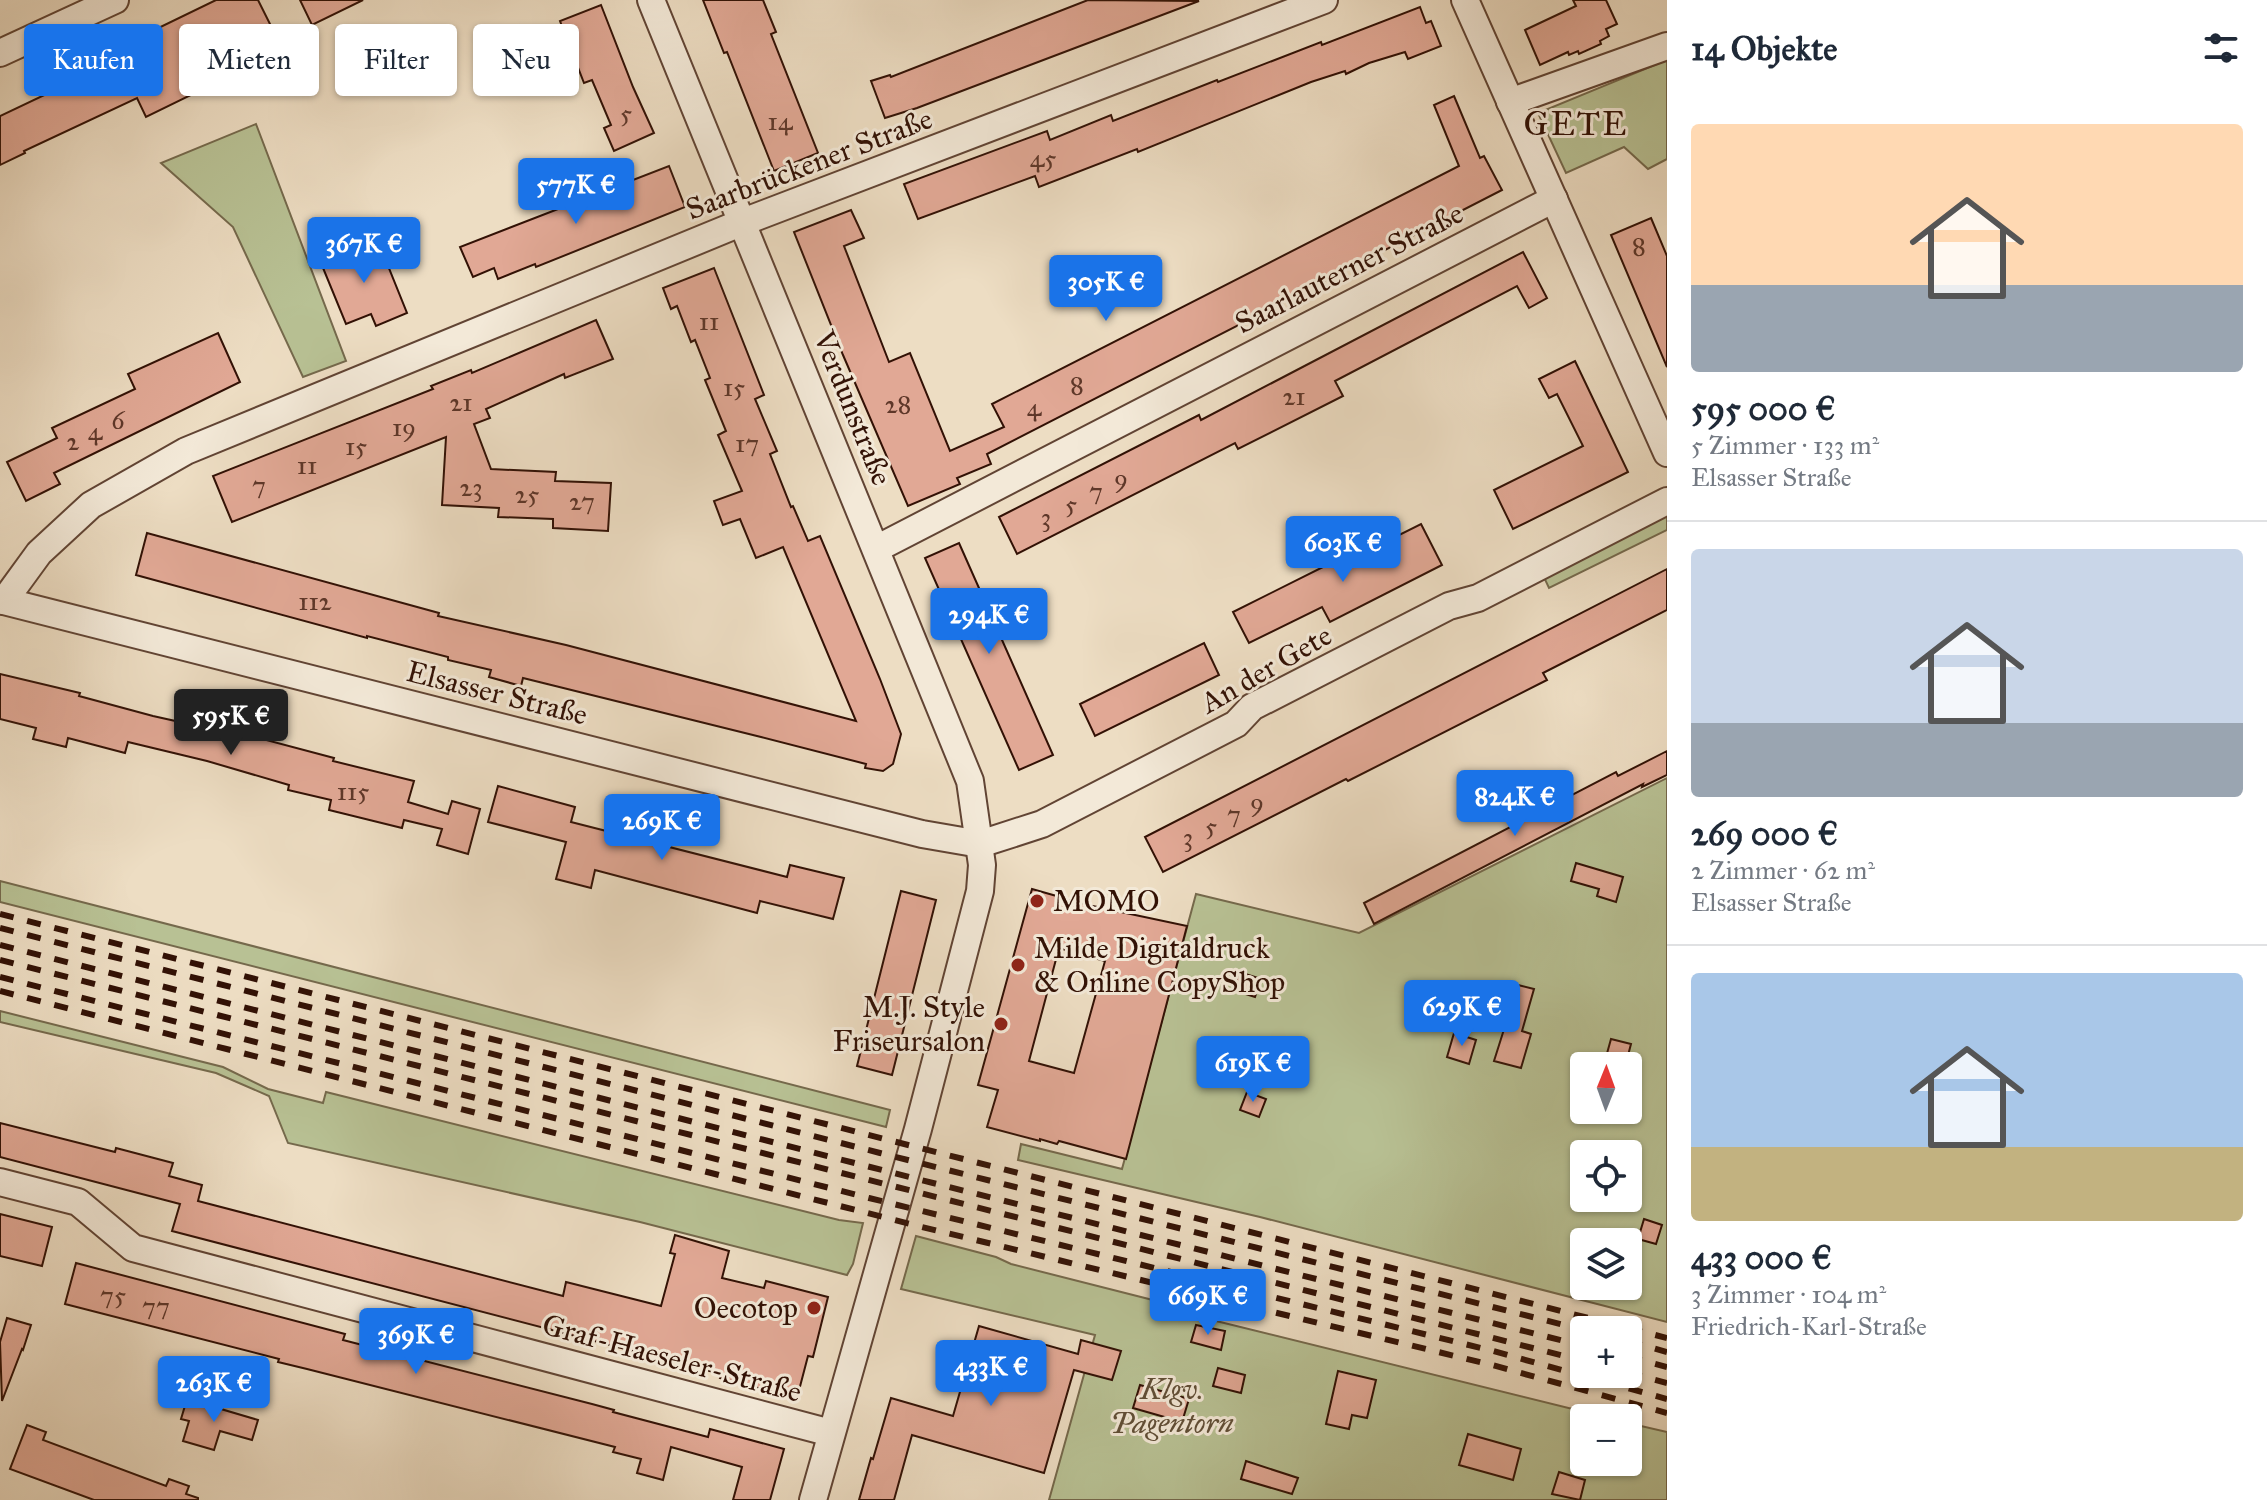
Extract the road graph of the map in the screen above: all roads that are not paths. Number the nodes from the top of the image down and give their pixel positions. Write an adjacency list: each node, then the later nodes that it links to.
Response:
1 (115, 0): 6 (street)
2 (651, 0): 9 (street, Verdunstraße)
3 (1324, 0): 9 (street, Saarbrückener Straße)
4 (1465, 0): 7 (street)
5 (1667, 46): 7 (street)
6 (0, 53)
7 (1510, 102): 8 (street)
8 (1554, 199): 10 (street); 12 (street, Saarlauterner Straße)
9 (743, 222): 12 (street, Verdunstraße); 13 (street, Saarbrückener Straße)
10 (1667, 453)
11 (1667, 501): 14 (street, An der Gete)
12 (876, 549): 14 (street, Verdunstraße)
13 (2, 600): 14 (street, Elsasser Straße)
14 (980, 844): 16 (street, Verdunstraße)
15 (0, 1182): 16 (street, Graf-Haeseler-Straße)
16 (831, 1433): 17 (street, Verdunstraße)
17 (813, 1500)

